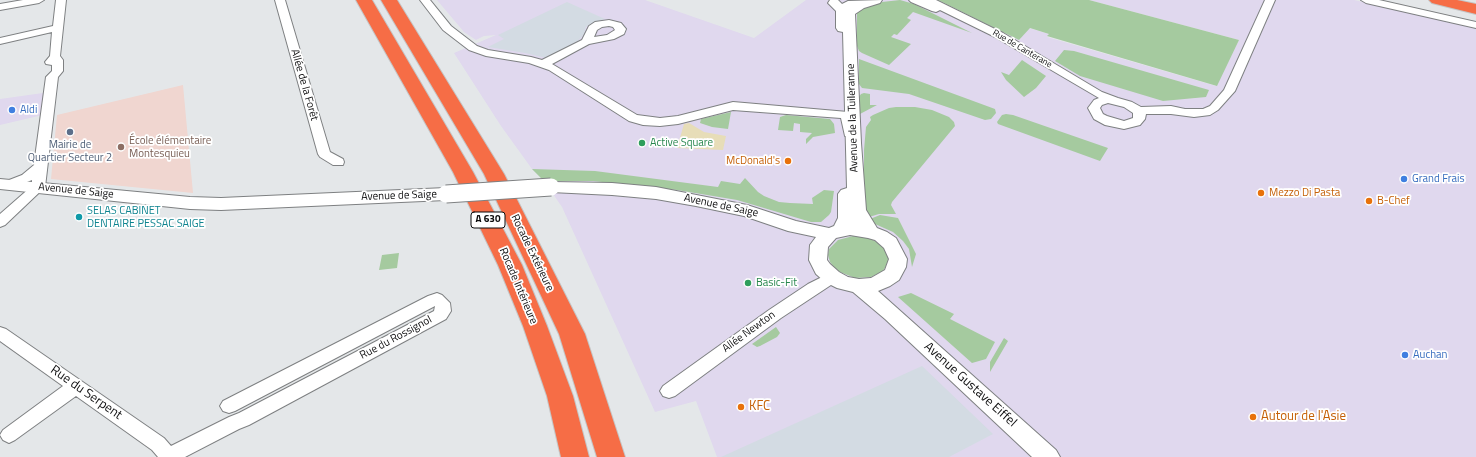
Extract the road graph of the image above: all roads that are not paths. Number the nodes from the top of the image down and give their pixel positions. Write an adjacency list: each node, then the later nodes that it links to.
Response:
1 (39, 0): 16 (street)
2 (61, 0): 19 (street)
3 (280, 0): 28 (street, Allée de la Forêt)
4 (364, 0): 47 (highway, Rocade Intérieure / A 630)
5 (389, 0): 48 (highway, Rocade Extérieure / A 630)
6 (425, 0): 22 (street)
7 (914, 0): 24 (street, Rue de Canterane)
8 (928, 0): 23 (street, Rue de Canterane)
9 (1270, 0): 25 (street)
10 (1366, 0): 18 (street)
11 (1437, 0): 17 (highway)
12 (1471, 0): 14 (highway)
13 (831, 1): 15 (street); 26 (street, Avenue de la Tuileranne)
14 (1476, 1)
15 (872, 2): 27 (street, Avenue de la Tuileranne)
16 (0, 8)
17 (1476, 9)
18 (1476, 25)
19 (58, 28): 20 (street); 29 (street)
20 (0, 41)
21 (586, 42): 22 (street)
22 (544, 64): 26 (street)
23 (1114, 100): 24 (street); 25 (street, Rue de Canterane)
24 (1095, 104): 25 (street, Rue de Canterane)
25 (1138, 111)
26 (844, 115): 27 (street); 34 (street, Avenue de la Tuileranne)
27 (853, 143): 35 (street, Avenue de la Tuileranne)
28 (338, 162)
29 (41, 166): 30 (street); 31 (street)
30 (5, 184): 31 (street, Avenue de Saige)
31 (38, 187): 32 (street); 33 (street, Avenue de Saige, bridge)
32 (0, 222)
33 (794, 227): 34 (street, Avenue de Saige); 36 (street, Avenue de Saige)
34 (835, 232): 35 (street); 36 (street)
35 (871, 232): 38 (street)
36 (818, 250): 37 (street)
37 (832, 277): 39 (street); 43 (street, Allée Newton)
38 (884, 281): 39 (street); 40 (street, Avenue Gustave Eiffel)
39 (859, 286): 40 (street, Avenue Gustave Eiffel)
40 (892, 314): 49 (street, Avenue Gustave Eiffel)
41 (0, 333): 42 (street, Rue du Serpent)
42 (76, 386): 45 (street); 46 (street, Rue du Serpent)
43 (669, 391)
44 (229, 406): 46 (street, Rue du Rossignol)
45 (9, 435)
46 (169, 456)
47 (575, 457)
48 (611, 457)
49 (1048, 457)

